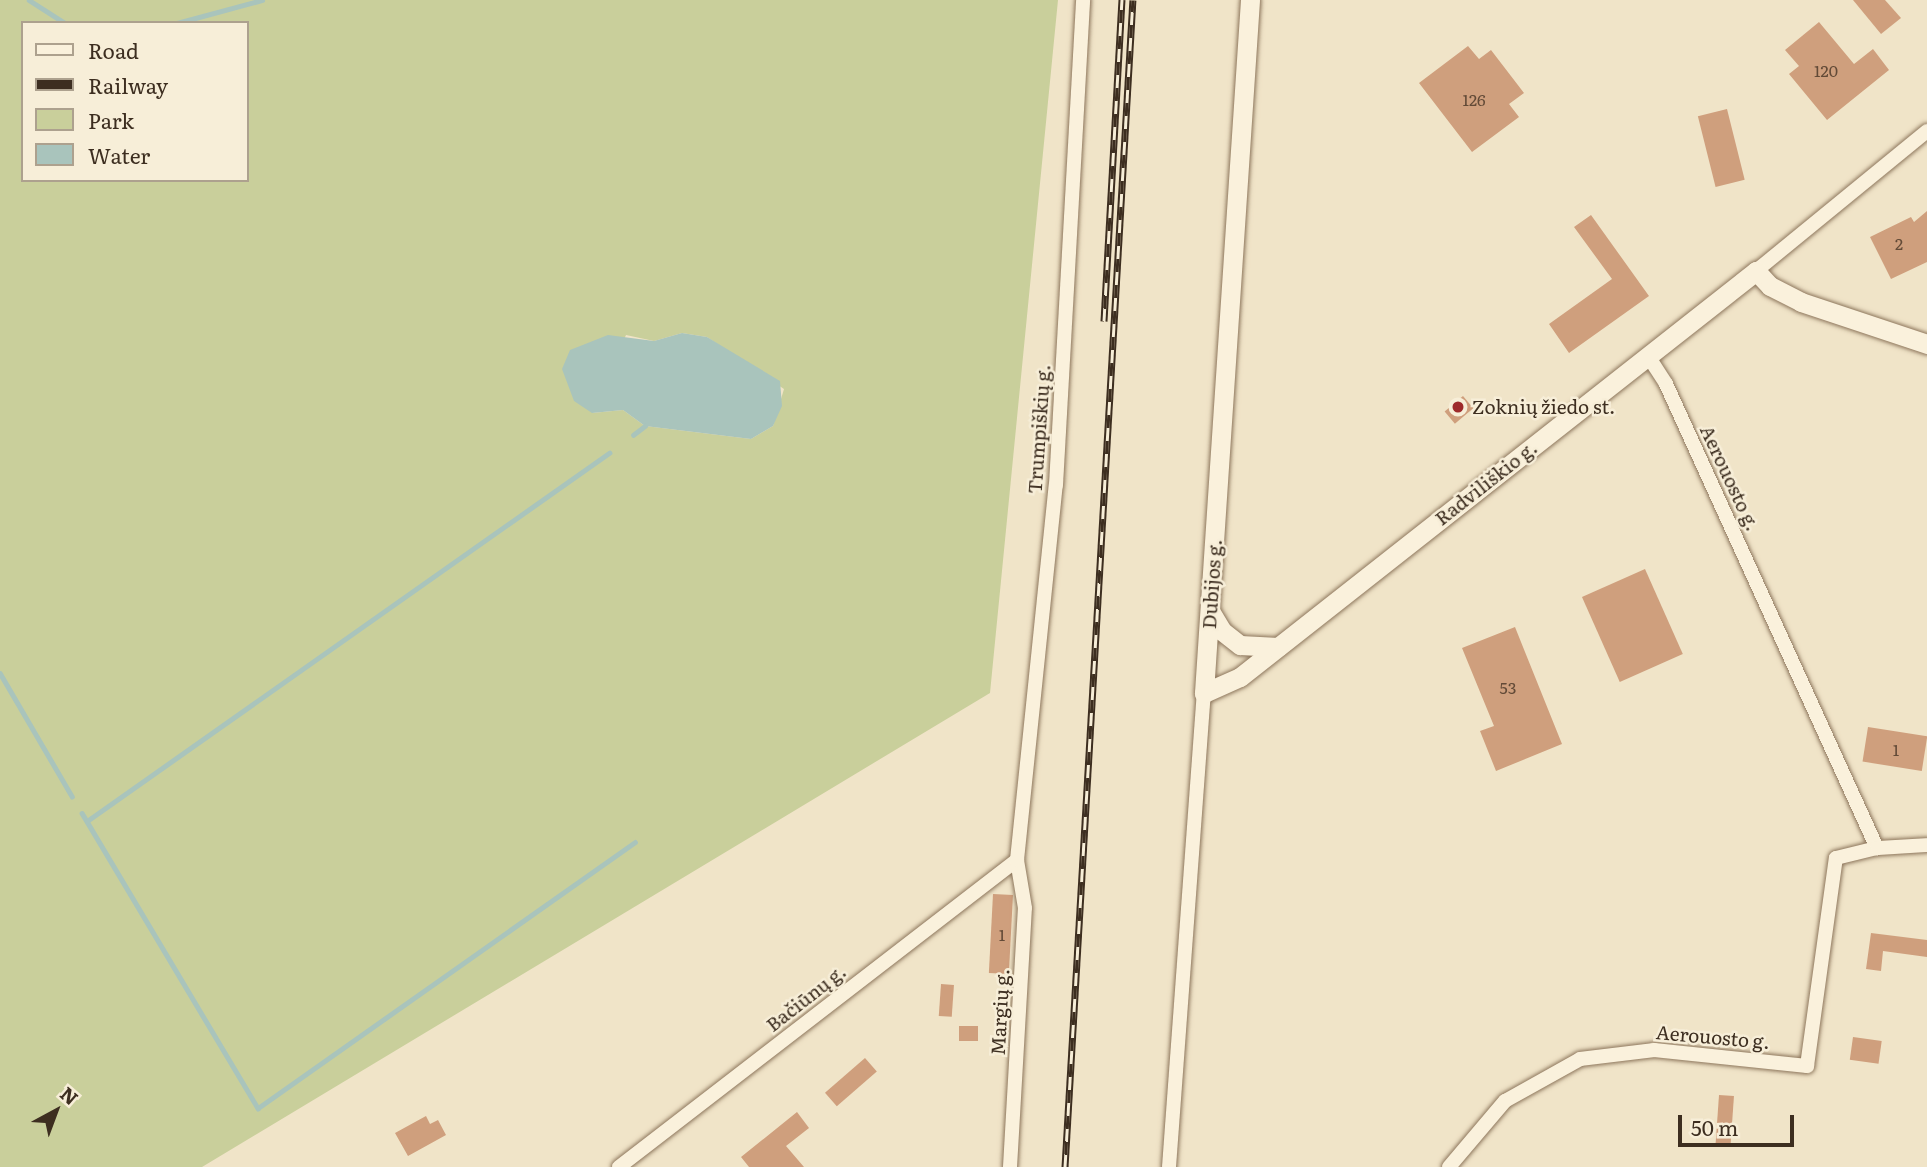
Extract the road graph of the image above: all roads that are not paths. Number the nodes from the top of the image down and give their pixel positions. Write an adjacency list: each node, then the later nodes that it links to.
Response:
1 (1083, 0): 12 (street, Trumpiškių g.)
2 (1250, 0): 7 (main road, Dubijos g.)
3 (1927, 131): 4 (street, Radviliškio g.)
4 (1756, 271): 5 (main road); 6 (main road, Radviliškio g.)
5 (1927, 344)
6 (1648, 356): 8 (main road, Radviliškio g.); 11 (street, Aerouosto g.)
7 (1210, 611): 8 (main road); 9 (main road, Dubijos g.)
8 (1278, 647): 9 (main road, Radviliškio g.)
9 (1204, 693): 15 (street, Dubijos g.)
10 (1927, 845): 11 (street)
11 (1877, 848): 16 (street, Aerouosto g.)
12 (1017, 860): 13 (street, Bačiūnų g.); 14 (street, Margių g.)
13 (619, 1167)
14 (1010, 1167)
15 (1169, 1167)
16 (1449, 1167)

